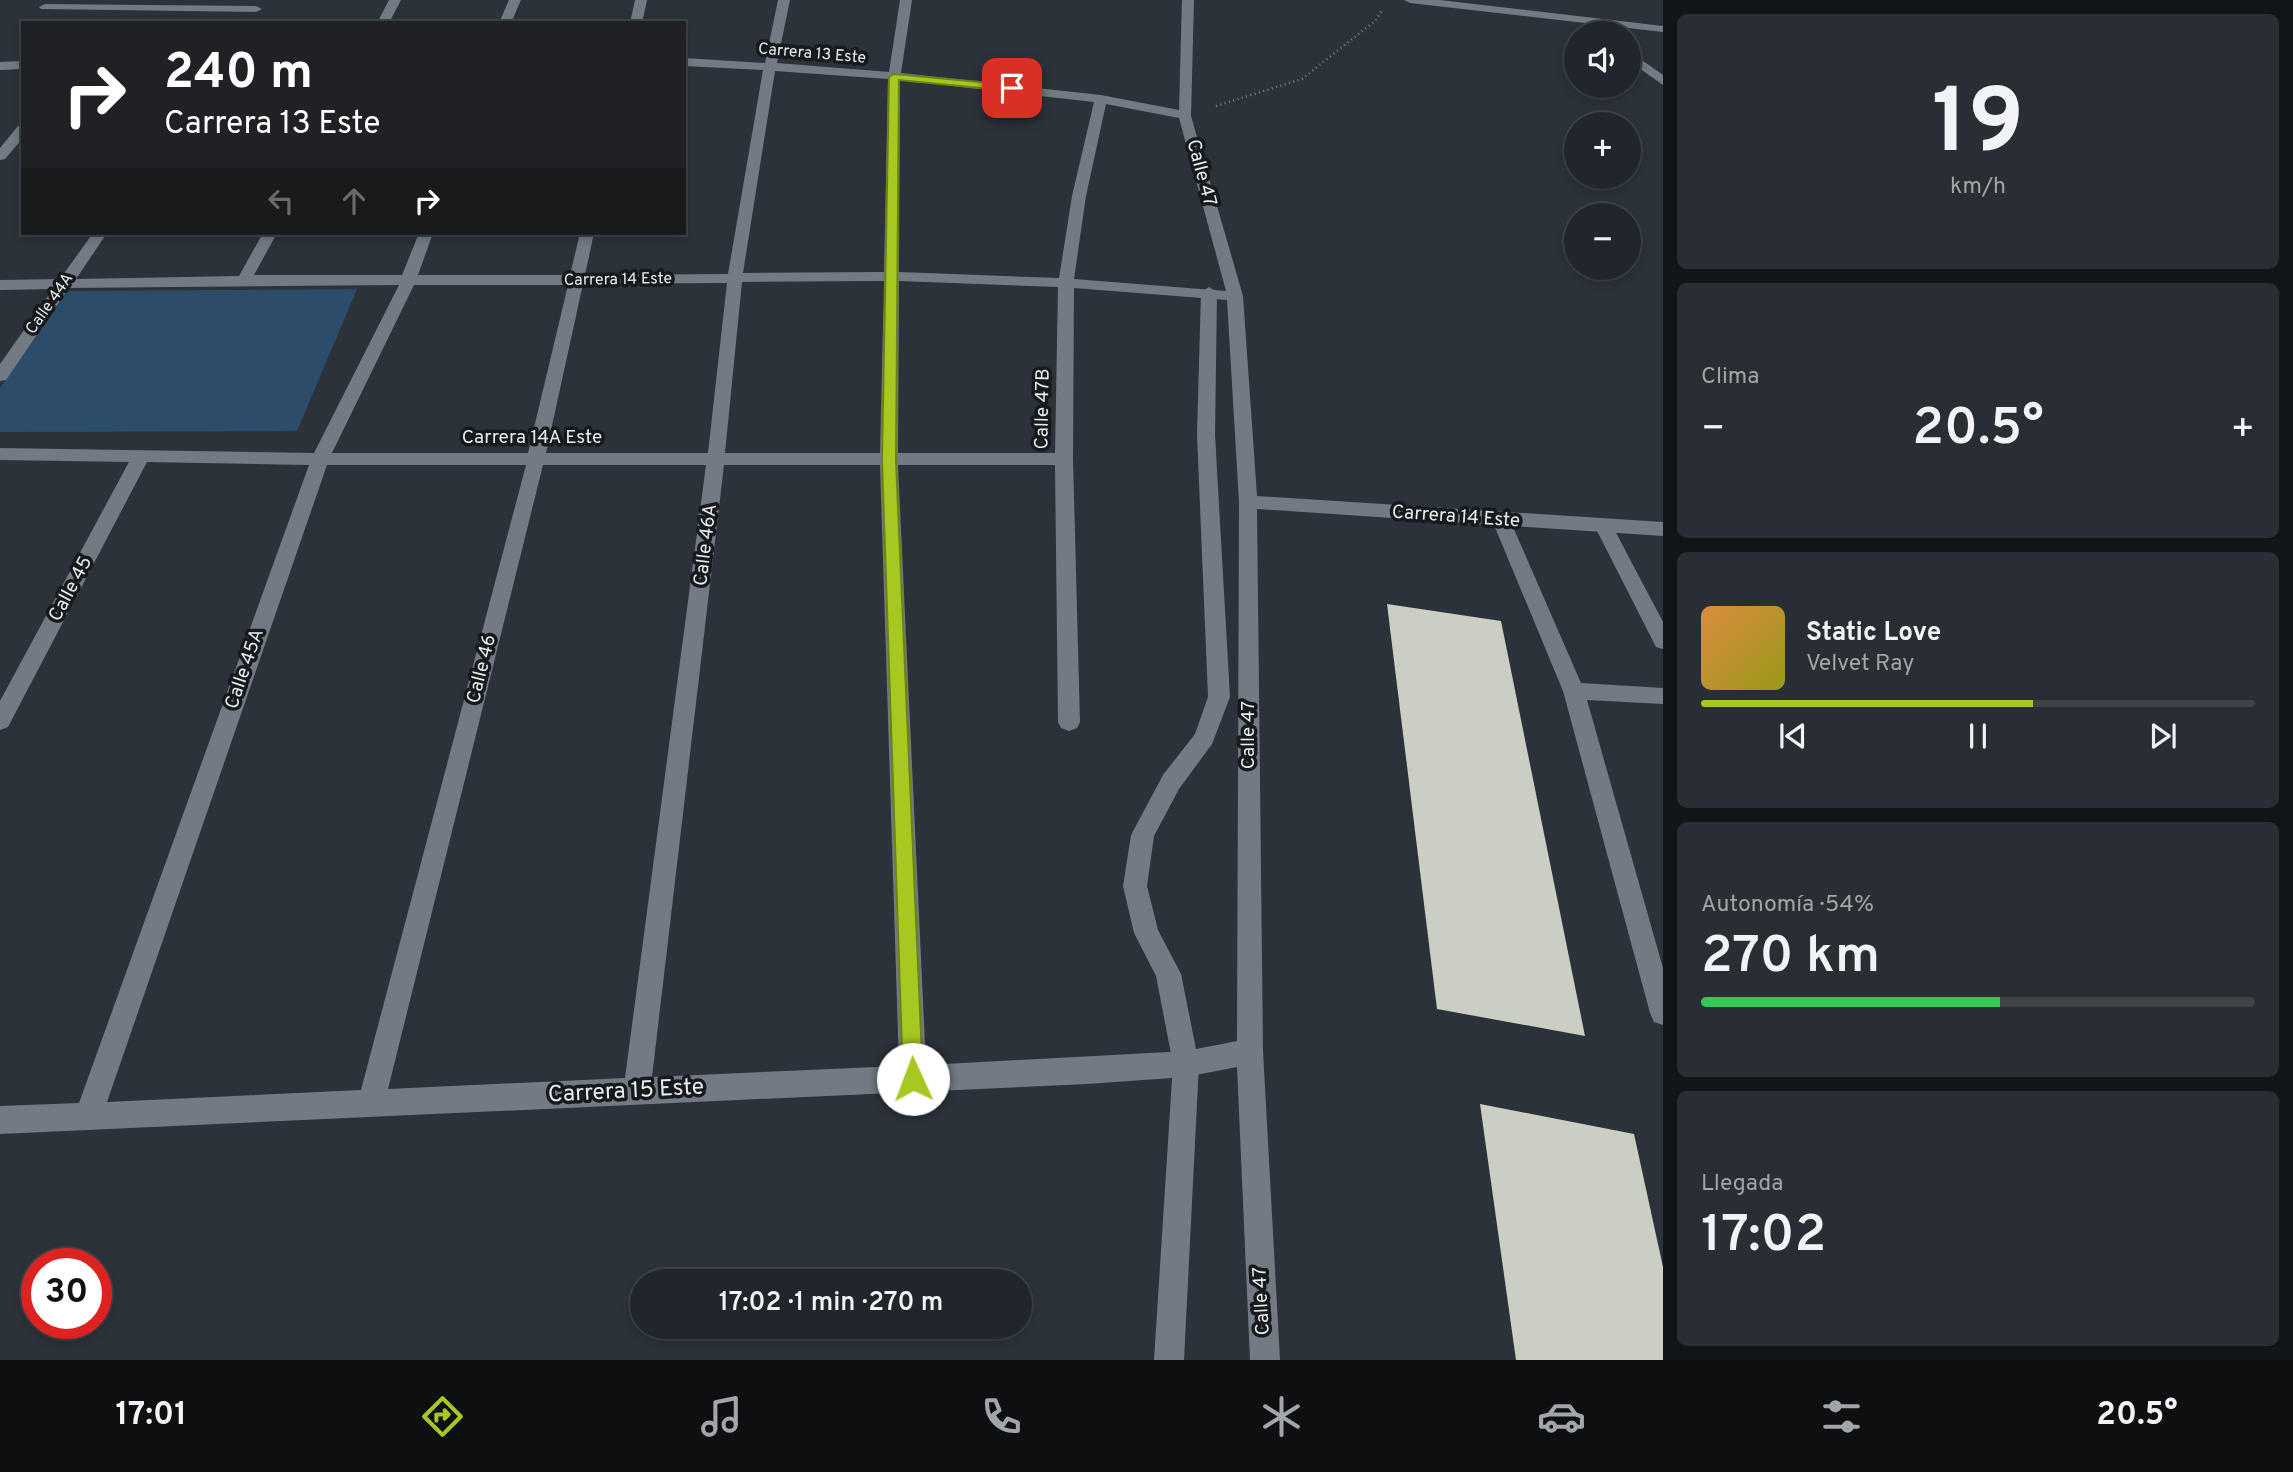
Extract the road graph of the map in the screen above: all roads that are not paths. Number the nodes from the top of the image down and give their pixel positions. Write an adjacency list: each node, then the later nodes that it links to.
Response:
1 (395, 0): 12 (street)
2 (515, 0): 13 (street)
3 (641, 0): 14 (street)
4 (784, 0): 21 (street, Calle 46A)
5 (905, 0): 22 (street)
6 (1188, 0): 25 (street, Calle 47)
7 (1410, 0): 10 (street)
8 (260, 4): 9 (street); 11 (street)
9 (45, 8)
10 (1591, 16): 15 (street); 16 (street)
11 (248, 21)
12 (384, 21)
13 (506, 21)
14 (636, 21)
15 (1595, 21)
16 (1663, 29)
17 (686, 62): 21 (street, Carrera 13 Este)
18 (1641, 64): 23 (street)
19 (21, 65): 20 (street)
20 (0, 66)
21 (770, 66): 22 (street, Carrera 13 Este); 33 (street, Calle 46A)
22 (894, 77): 24 (street, Carrera 13 Este); 32 (street)
23 (1663, 81)
24 (1101, 99): 25 (street, Carrera 13 Este); 37 (street, Calle 47B)
25 (1185, 116): 41 (street, Calle 47)
26 (21, 131): 27 (street)
27 (0, 156)
28 (99, 235): 39 (street, Calle 44A)
29 (269, 235): 34 (street)
30 (425, 235): 36 (street, Calle 45A)
31 (587, 235): 35 (street, Calle 46)
32 (892, 276): 33 (street, Carrera 14 Este); 37 (street, Carrera 14 Este); 49 (street)
33 (735, 278): 35 (street, Carrera 14 Este); 47 (street, Calle 46A)
34 (244, 280): 36 (street, Carrera 14 Este); 39 (street, Carrera 14 Este)
35 (576, 280): 36 (street, Carrera 14 Este); 46 (street, Calle 46)
36 (408, 281): 45 (street, Calle 45A)
37 (1066, 283): 40 (street, Carrera 14 Este); 48 (street, Calle 47B)
38 (0, 285): 39 (street, Carrera 14 Este)
39 (62, 286): 42 (street, Calle 44A)
40 (1209, 292): 41 (street, Carrera 14 Este); 61 (street)
41 (1235, 296): 50 (street, Calle 47)
42 (0, 376)
43 (0, 454): 44 (street, Carrera 14A Este)
44 (141, 457): 45 (street, Carrera 14A Este); 57 (street, Calle 45)
45 (320, 459): 46 (street, Carrera 14A Este); 65 (street, Calle 45A)
46 (536, 459): 47 (street, Carrera 14A Este); 64 (street, Calle 46)
47 (716, 460): 49 (street, Carrera 14A Este); 63 (street, Calle 46A)
48 (1064, 460): 49 (street, Carrera 14A Este); 58 (street, Calle 47B)
49 (889, 461): 62 (street)
50 (1248, 502): 51 (street, Carrera 14 Este); 60 (street, Calle 47)
51 (1501, 520): 52 (street, Carrera 14 Este); 55 (street)
52 (1604, 527): 53 (street, Carrera 14 Este); 54 (street)
53 (1663, 529)
54 (1663, 641)
55 (1574, 691): 56 (street); 59 (street)
56 (1663, 696)
57 (0, 721)
58 (1069, 722)
59 (1663, 1013)
60 (1250, 1051): 61 (street, Carrera 15 Este); 68 (street, Calle 47)
61 (1186, 1064): 62 (street, Carrera 15 Este); 67 (street)
62 (913, 1079): 63 (street, Carrera 15 Este)
63 (638, 1091): 64 (street, Carrera 15 Este)
64 (371, 1104): 65 (street, Carrera 15 Este)
65 (88, 1116): 66 (street, Carrera 15 Este)
66 (0, 1120)
67 (1169, 1360)
68 (1265, 1360)

